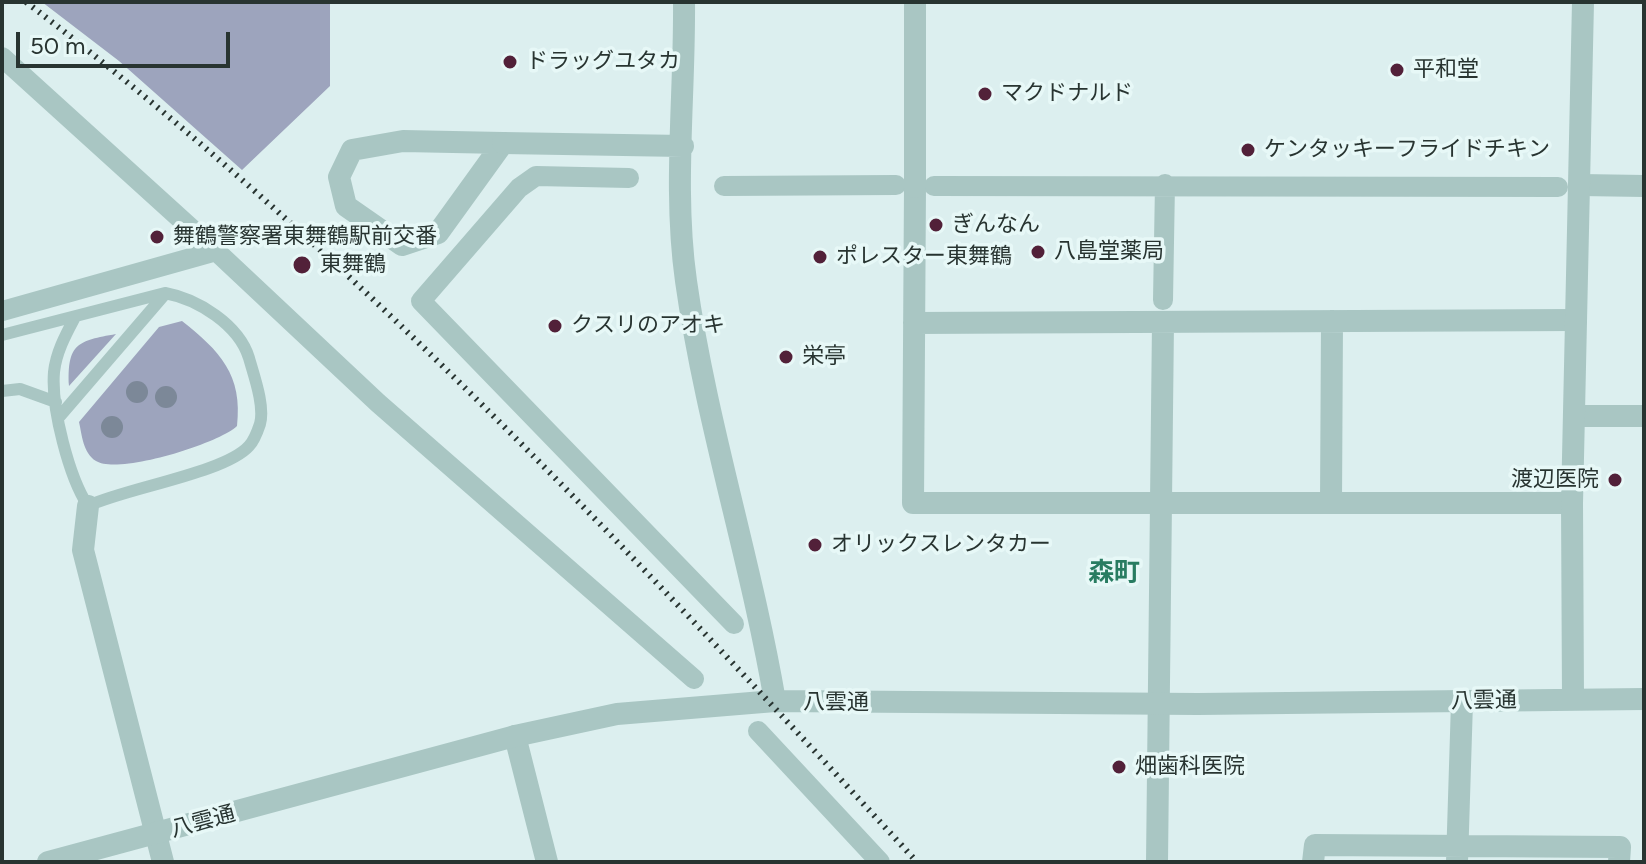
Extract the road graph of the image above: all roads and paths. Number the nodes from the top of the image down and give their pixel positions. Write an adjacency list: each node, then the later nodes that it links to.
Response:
1 (684, 2): 6 (street)
2 (915, 2): 11 (street)
3 (1583, 2): 9 (street)
4 (2, 57): 14 (street)
5 (503, 143): 5 (street); 6 (street)
6 (683, 146): 36 (street)
7 (629, 178): 32 (street)
8 (1165, 184): 11 (street); 13 (street); 17 (street)
9 (1581, 185): 12 (street); 19 (street)
10 (724, 186): 11 (street)
11 (915, 186): 21 (street)
12 (1644, 186)
13 (1558, 187)
14 (216, 251): 16 (street); 33 (street)
15 (165, 293): 18 (lane); 25 (lane); 31 (lane)
16 (2, 311)
17 (1163, 311): 20 (street); 21 (street); 28 (street)
18 (74, 319): 22 (lane); 24 (lane)
19 (1576, 320): 20 (street); 26 (street)
20 (1332, 321): 29 (street)
21 (914, 323): 28 (street)
22 (2, 335)
23 (2, 391): 24 (lane)
24 (56, 402): 25 (lane)
25 (60, 416): 31 (lane)
26 (1574, 416): 27 (street); 30 (street)
27 (1644, 416)
28 (1162, 503): 29 (street); 38 (street)
29 (1331, 503): 30 (street)
30 (1572, 503): 34 (street)
31 (88, 506): 41 (street)
32 (734, 624)
33 (694, 679)
34 (1573, 699): 35 (street, 八雲通); 37 (street, 八雲通)
35 (1644, 699)
36 (775, 701): 38 (street, 八雲通); 40 (street, 八雲通)
37 (1462, 702): 38 (street, 八雲通); 42 (street)
38 (1161, 703): 47 (street)
39 (758, 731): 46 (street)
40 (515, 736): 41 (street, 八雲通); 45 (street)
41 (156, 835): 43 (street, 八雲通); 44 (street)
42 (1457, 854): 48 (street); 49 (street)
43 (48, 862)
44 (163, 862)
45 (547, 862)
46 (880, 862)
47 (1157, 862)
48 (1313, 862)
49 (1619, 862)

